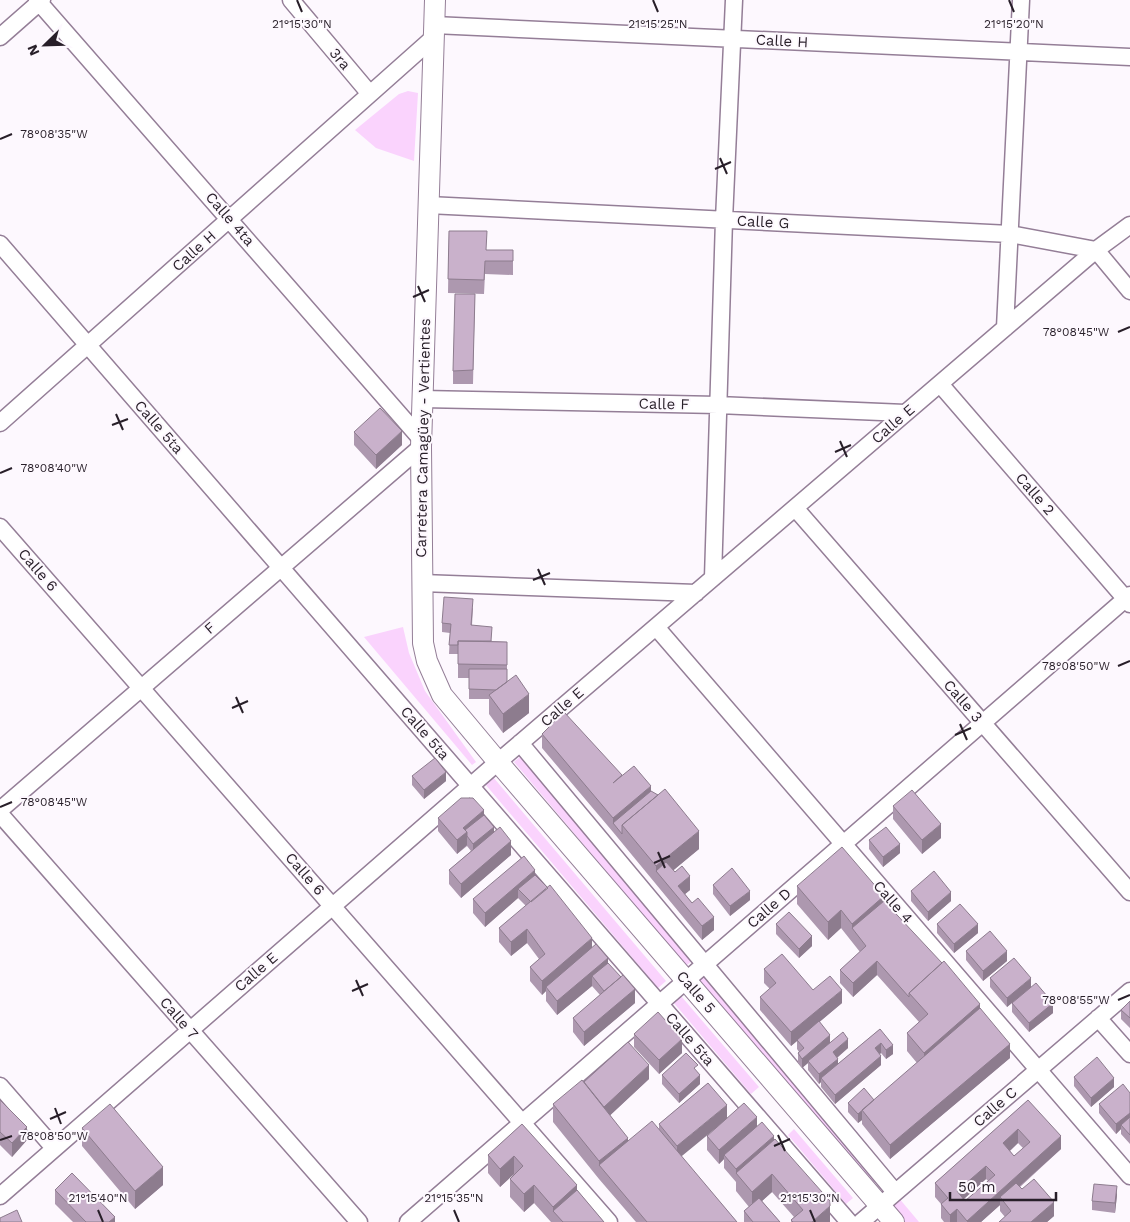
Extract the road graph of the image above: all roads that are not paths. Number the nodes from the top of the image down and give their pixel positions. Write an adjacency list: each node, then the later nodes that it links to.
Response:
1 (291, 0): 11 (street, 3ra)
2 (435, 0): 6 (main road, Carretera Camagüey - Vertientes)
3 (734, 0): 8 (street)
4 (1021, 0): 9 (street)
5 (40, 1): 7 (street); 13 (street, Calle 4ta)
6 (434, 32): 8 (street, Calle H); 11 (street, Calle H); 12 (main road, Carretera Camagüey - Vertientes)
7 (0, 37)
8 (732, 39): 9 (street, Calle H); 14 (street)
9 (1018, 52): 10 (street, Calle H); 16 (street)
10 (1130, 57)
11 (370, 94): 13 (street, Calle H)
12 (428, 205): 14 (street, Calle G); 23 (main road, Carretera Camagüey - Vertientes)
13 (230, 219): 21 (street, Calle H); 27 (street, Calle 4ta)
14 (724, 220): 16 (street, Calle G); 24 (street)
15 (1130, 225): 18 (street, Calle E)
16 (1010, 234): 18 (street, Calle G); 20 (street)
17 (0, 244): 21 (street, Calle 5ta)
18 (1096, 250): 19 (street); 20 (street, Calle E)
19 (1130, 291)
20 (1005, 328): 22 (street, Calle E)
21 (88, 345): 26 (street, Calle H); 30 (street, Calle 5ta)
22 (940, 384): 25 (street, Calle E); 34 (street, Calle 2)
23 (422, 399): 24 (street, Calle F); 27 (main road, Carretera Camagüey - Vertientes)
24 (718, 405): 25 (street, Calle F); 31 (street)
25 (905, 413): 28 (street, Calle E)
26 (0, 423)
27 (421, 443): 30 (street, F); 32 (main road, Carretera Camagüey - Vertientes)
28 (796, 509): 31 (street, Calle E); 37 (street, Calle 3)
29 (0, 527): 36 (street, Calle 6)
30 (281, 568): 36 (street, F); 40 (street, Calle 5ta)
31 (713, 578): 33 (street, Calle E)
32 (422, 583): 33 (street); 39 (main road, Carretera Camagüey - Vertientes)
33 (696, 592): 35 (street, Calle E)
34 (1128, 599): 37 (street, Calle D)
35 (656, 627): 38 (street, Calle E); 43 (street, Calle 4)
36 (140, 687): 41 (street, F); 45 (street, Calle 6)
37 (983, 724): 43 (street, Calle D); 44 (street, Calle 3)
38 (520, 743): 39 (street, Calle E); 46 (street, Calle 5)
39 (498, 762): 40 (street, Calle E); 47 (main road, Calle 5)
40 (470, 786): 45 (street, Calle E); 49 (street, Calle 5ta)
41 (0, 810)
42 (0, 814): 51 (street, Calle 7)
43 (843, 844): 46 (street, Calle D); 53 (street, Calle 4)
44 (1130, 892)
45 (332, 906): 51 (street, Calle E); 55 (street, Calle 6)
46 (706, 963): 47 (street, Calle D); 58 (street, Calle 5)
47 (686, 980): 49 (street, Calle D); 60 (main road, Calle 5)
48 (1130, 991): 50 (street, Calle C)
49 (659, 1003): 55 (street, Calle D); 64 (street, Calle 5ta)
50 (1098, 1018): 52 (street); 53 (street, Calle C)
51 (190, 1030): 56 (street, Calle E); 61 (street, Calle 7)
52 (1130, 1054)
53 (1038, 1070): 57 (street, Calle 4); 58 (street, Calle C)
54 (0, 1086): 56 (street)
55 (522, 1123): 62 (street, Calle D); 63 (street, Calle 6)
56 (54, 1148): 59 (street, Calle E)
57 (1130, 1176)
58 (895, 1192): 60 (street, Calle C)
59 (0, 1196)
60 (880, 1206): 65 (street, Calle C); 66 (main road, Calle 5)
61 (359, 1222)
62 (408, 1222)
63 (609, 1222)
64 (849, 1222)
65 (861, 1222)
66 (894, 1222)

